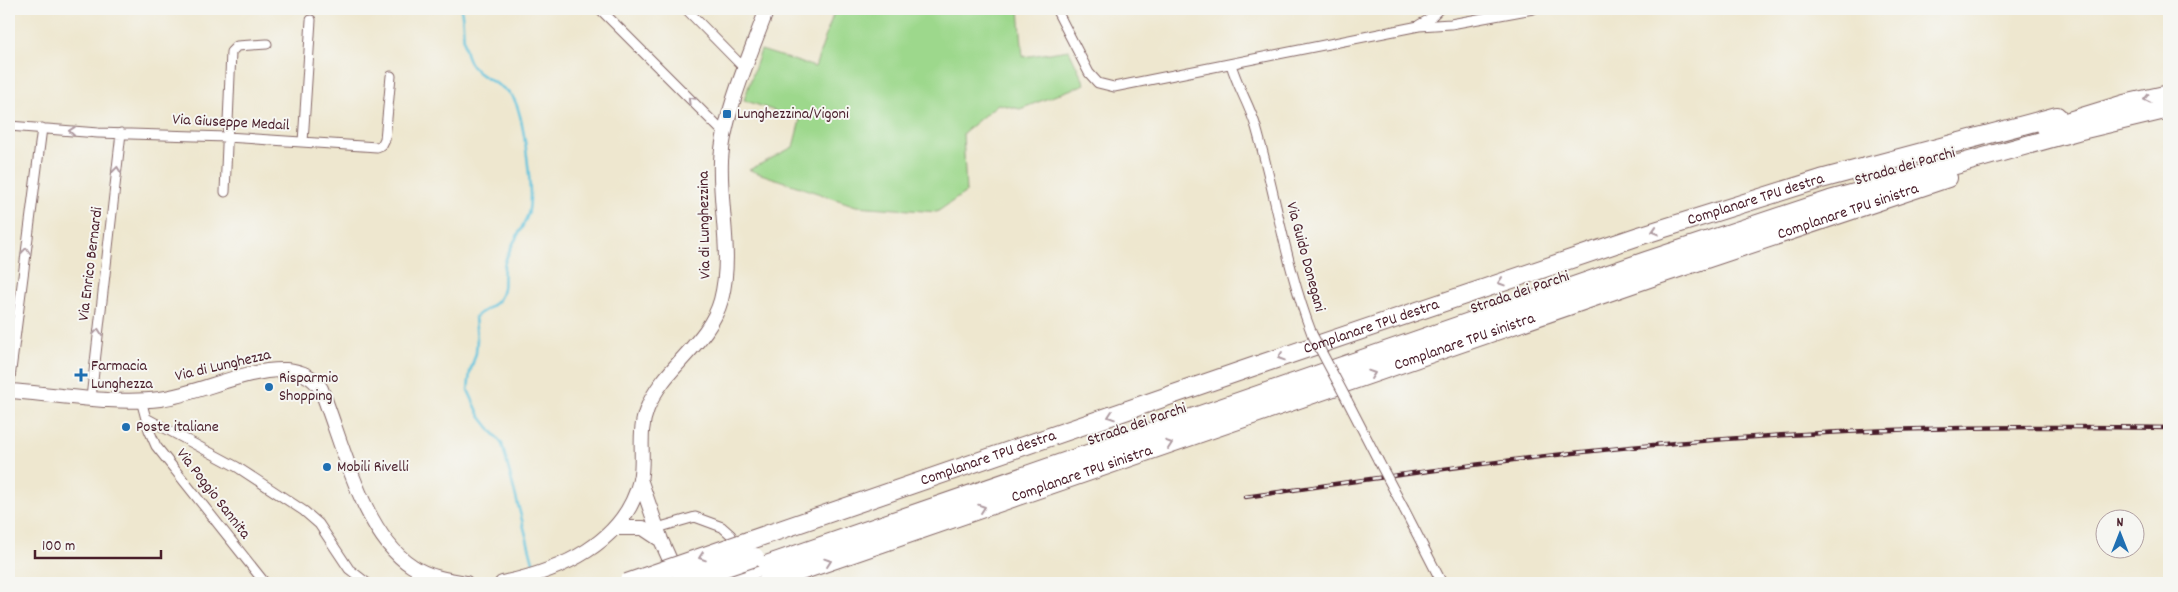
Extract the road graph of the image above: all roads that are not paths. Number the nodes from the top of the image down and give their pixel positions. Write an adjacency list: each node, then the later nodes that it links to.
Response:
1 (600, 9): 19 (street, one-way to 1)
2 (686, 9): 11 (street)
3 (767, 9): 11 (street, Via di Lunghezzina)
4 (1056, 9): 10 (street)
5 (1439, 9): 8 (street)
6 (1533, 9): 8 (street)
7 (311, 20): 21 (street)
8 (1419, 26): 10 (street)
9 (267, 44): 20 (street)
10 (1230, 64): 45 (street, Via Guido Donegani, bridge)
11 (745, 69): 19 (street, Via di Lunghezzina)
12 (391, 76): 21 (street, Via Giuseppe Medail)
13 (2169, 94): 34 (highway, Strada dei Parchi, one-way to 34)
14 (2169, 109): 34 (highway, Strada dei Parchi)
15 (2169, 119): 34 (highway, Complanare TPU sinistra, one-way to 15)
16 (9, 126): 17 (street, Via Giuseppe Medail)
17 (42, 128): 18 (street, Via Giuseppe Medail, one-way to 17); 23 (street, one-way to 17)
18 (121, 133): 20 (street, Via Giuseppe Medail); 25 (street, Via Enrico Bernardi, one-way to 18)
19 (725, 134): 28 (street, Via di Lunghezzina)
20 (227, 137): 21 (street, Via Giuseppe Medail); 22 (street)
21 (303, 142)
22 (225, 192)
23 (9, 386)
24 (9, 391): 25 (street, Via di Lunghezza)
25 (91, 398): 26 (street, Via di Lunghezza)
26 (142, 400): 27 (street, Via Poggio Sannita); 35 (street, Via di Lunghezza)
27 (146, 418): 37 (street, Via Poggio Sannita); 38 (street)
28 (640, 480): 29 (street, Via di Lunghezzina); 32 (street)
29 (628, 511): 30 (street, Via di Lunghezzina); 31 (street); 32 (street)
30 (616, 528): 31 (street); 41 (street, Via di Lunghezzina)
31 (642, 528): 32 (street)
32 (657, 528): 33 (street); 43 (street)
33 (731, 535)
34 (757, 562): 42 (highway, one-way to 42, bridge); 43 (highway, Strada dei Parchi, bridge); 44 (highway, Strada dei Parchi)
35 (418, 570): 36 (street); 39 (street)
36 (449, 582): 40 (street)
37 (265, 583)
38 (367, 583)
39 (428, 583)
40 (466, 583)
41 (502, 583)
42 (627, 583)
43 (680, 583)
44 (714, 583)
45 (1442, 583)

